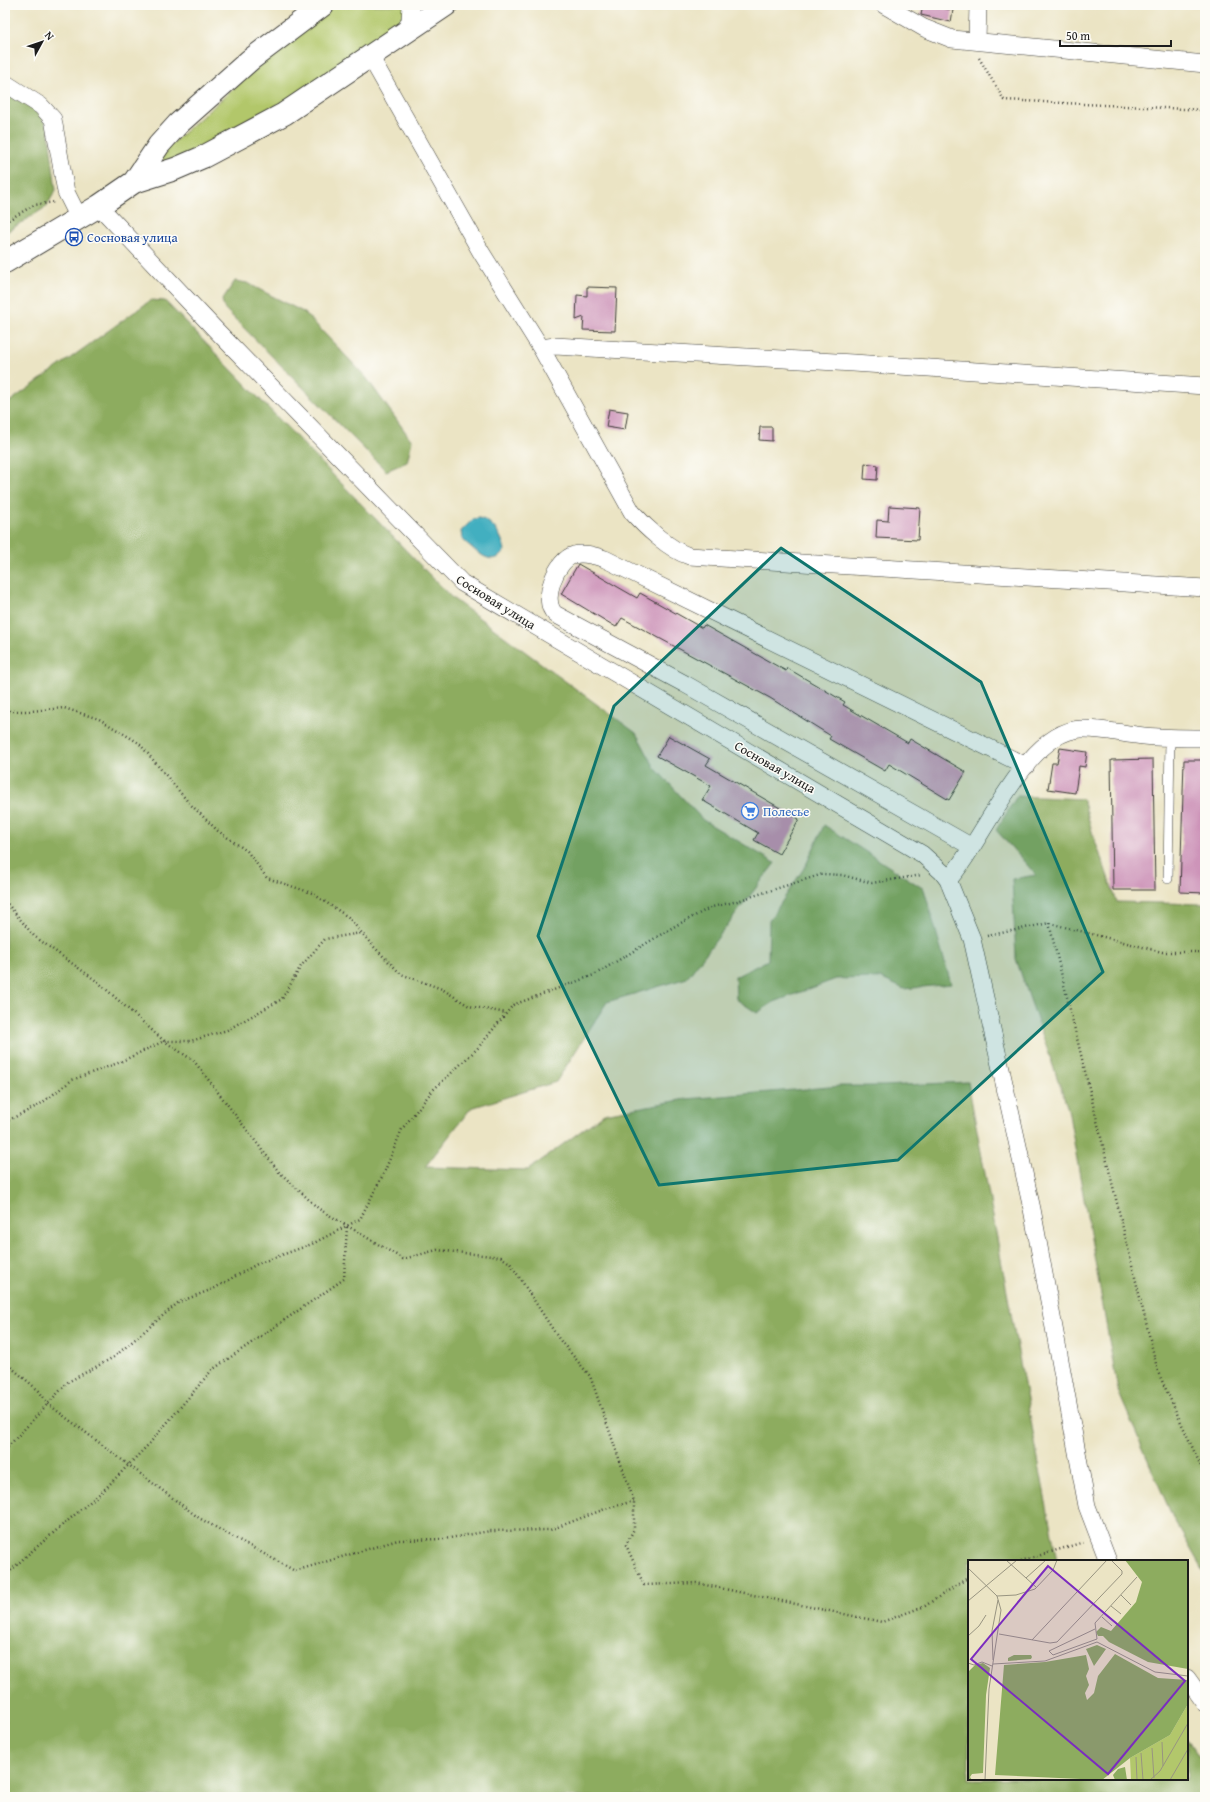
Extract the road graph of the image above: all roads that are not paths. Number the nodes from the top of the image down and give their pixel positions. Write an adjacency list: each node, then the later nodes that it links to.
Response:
1 (323, 5): 11 (main road)
2 (411, 5): 6 (street)
3 (446, 5): 6 (main road)
4 (884, 5): 7 (street)
5 (978, 5): 7 (street)
6 (404, 34): 8 (main road)
7 (973, 40): 9 (street)
8 (370, 56): 11 (main road); 15 (street)
9 (1205, 64)
10 (5, 83): 13 (street)
11 (134, 182): 12 (main road)
12 (99, 206): 13 (main road); 22 (street, Сосновая улица)
13 (74, 208): 14 (main road)
14 (5, 262)
15 (541, 348): 16 (street); 17 (street)
16 (1205, 386)
17 (1205, 588)
18 (1170, 737): 19 (street); 20 (street); 23 (lane)
19 (1205, 738)
20 (1026, 766): 21 (street); 21 (street)
21 (972, 847): 22 (street)
22 (947, 879): 24 (street)
23 (1168, 879)
24 (1108, 1560)
25 (1188, 1679): 26 (street)
26 (1205, 1703)

